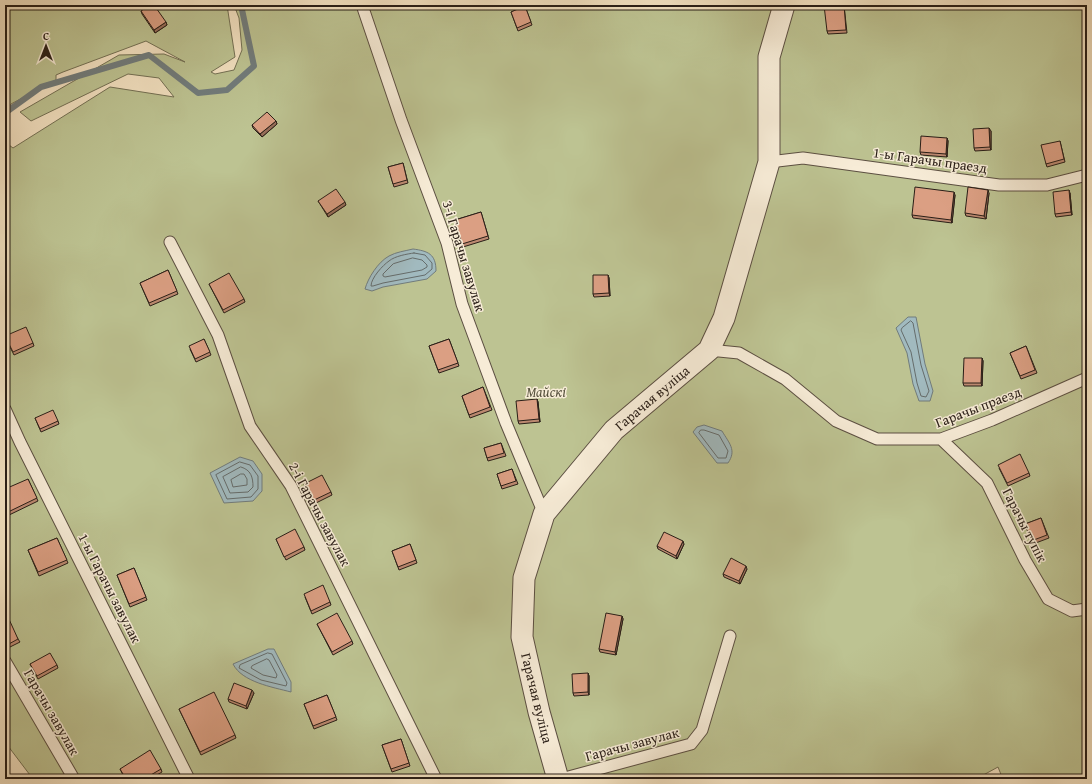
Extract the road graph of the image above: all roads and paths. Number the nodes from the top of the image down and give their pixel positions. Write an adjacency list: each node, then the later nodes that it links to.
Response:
1 (362, 5): 10 (lane, 3-і Гарачы завулак)
2 (784, 5): 3 (street, Гарачая вуліца)
3 (769, 162): 4 (lane, 1-ы Гарачы праезд); 6 (street, Гарачая вуліца)
4 (1087, 175)
5 (170, 242): 16 (lane, 2-і Гарачы завулак)
6 (709, 350): 9 (lane, Гарачы праезд); 10 (street, Гарачая вуліца)
7 (1087, 378): 9 (lane, Гарачы праезд)
8 (5, 409): 15 (lane, 1-ы Гарачы завулак)
9 (941, 439): 11 (lane, Гарачы тупік)
10 (544, 514): 17 (street, Гарачая вуліца)
11 (1087, 609)
12 (730, 636): 17 (lane, Гарачы завулак)
13 (5, 661): 14 (lane, Гарачы завулак)
14 (74, 779)
15 (190, 779)
16 (436, 779)
17 (559, 779)

